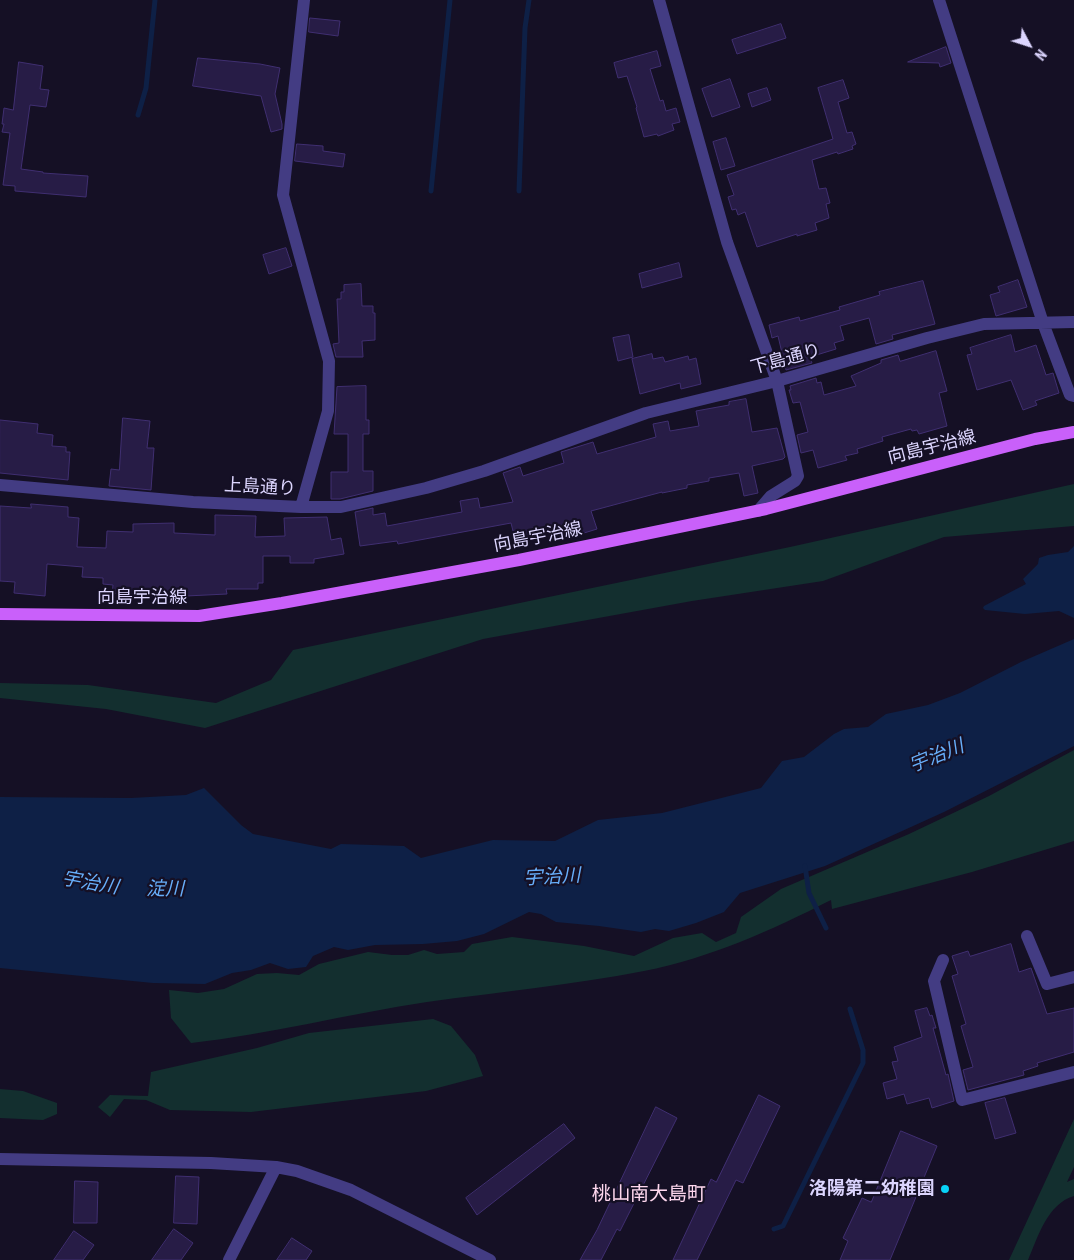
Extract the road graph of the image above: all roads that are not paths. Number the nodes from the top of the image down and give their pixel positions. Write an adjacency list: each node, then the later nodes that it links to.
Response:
1 (304, 0): 11 (street)
2 (659, 0): 6 (street)
3 (939, 0): 5 (street)
4 (1074, 322): 5 (street, 下島通り)
5 (1043, 323): 6 (street, 下島通り); 7 (street)
6 (777, 381): 9 (street, 下島通り); 12 (street)
7 (1074, 396)
8 (1074, 432): 12 (main road, 向島宇治線)
9 (512, 461): 11 (street, 上島通り)
10 (0, 485): 11 (street, 上島通り)
11 (301, 508)
12 (758, 511): 13 (main road, 向島宇治線)
13 (0, 614)
14 (1027, 936): 16 (street)
15 (943, 960): 17 (street)
16 (1074, 977)
17 (1074, 1072)
18 (0, 1158): 19 (street)
19 (276, 1167): 20 (street); 21 (street)
20 (229, 1260)
21 (490, 1260)

